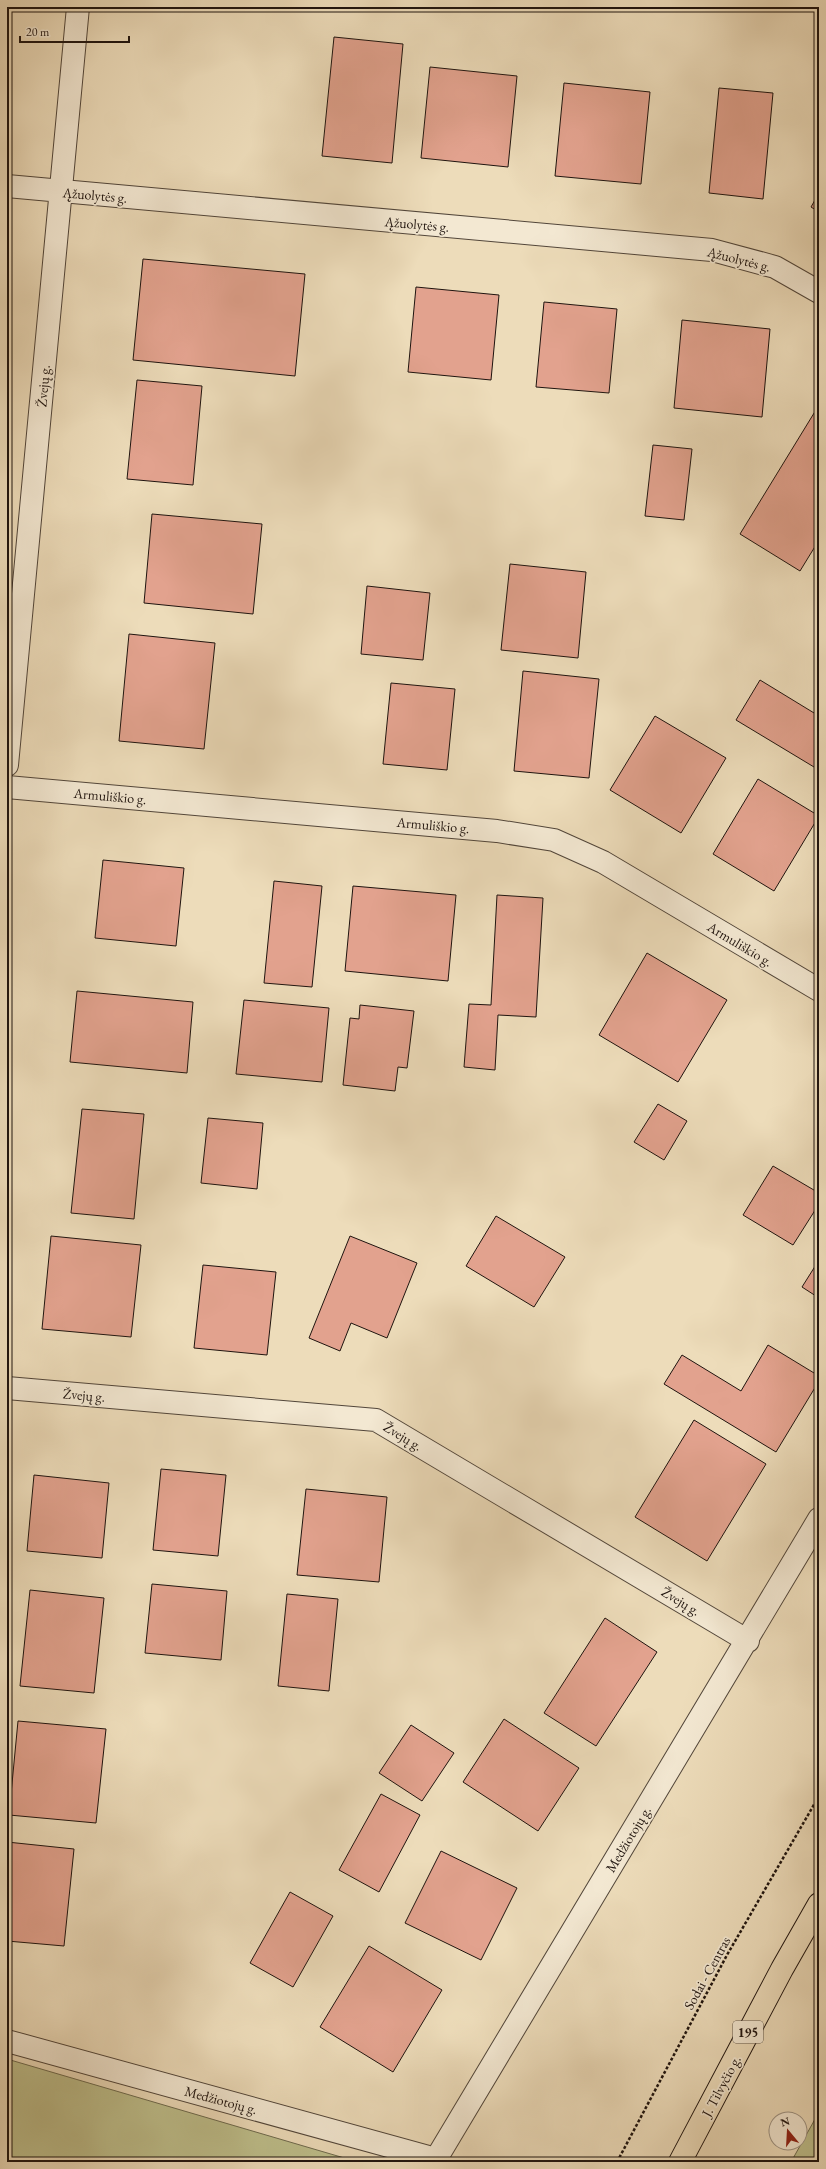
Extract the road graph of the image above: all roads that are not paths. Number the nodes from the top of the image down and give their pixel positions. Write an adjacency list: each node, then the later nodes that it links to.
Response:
1 (78, 7): 3 (street, Žvejų g.)
2 (7, 186): 3 (street, Ąžuolytės g.)
3 (61, 192): 4 (street, Ąžuolytės g.); 5 (street, Žvejų g.)
4 (819, 292)
5 (7, 764)
6 (7, 787): 7 (street, Armuliškio g.)
7 (819, 990)
8 (7, 1388): 10 (street, Žvejų g.)
9 (819, 1519): 10 (street, Medžiotojų g.)
10 (748, 1641): 13 (street, Medžiotojų g.)
11 (819, 1904): 14 (main road, J. Tilvyčio g. / 195)
12 (7, 2041): 13 (street, Medžiotojų g.)
13 (439, 2161)
14 (680, 2162)

